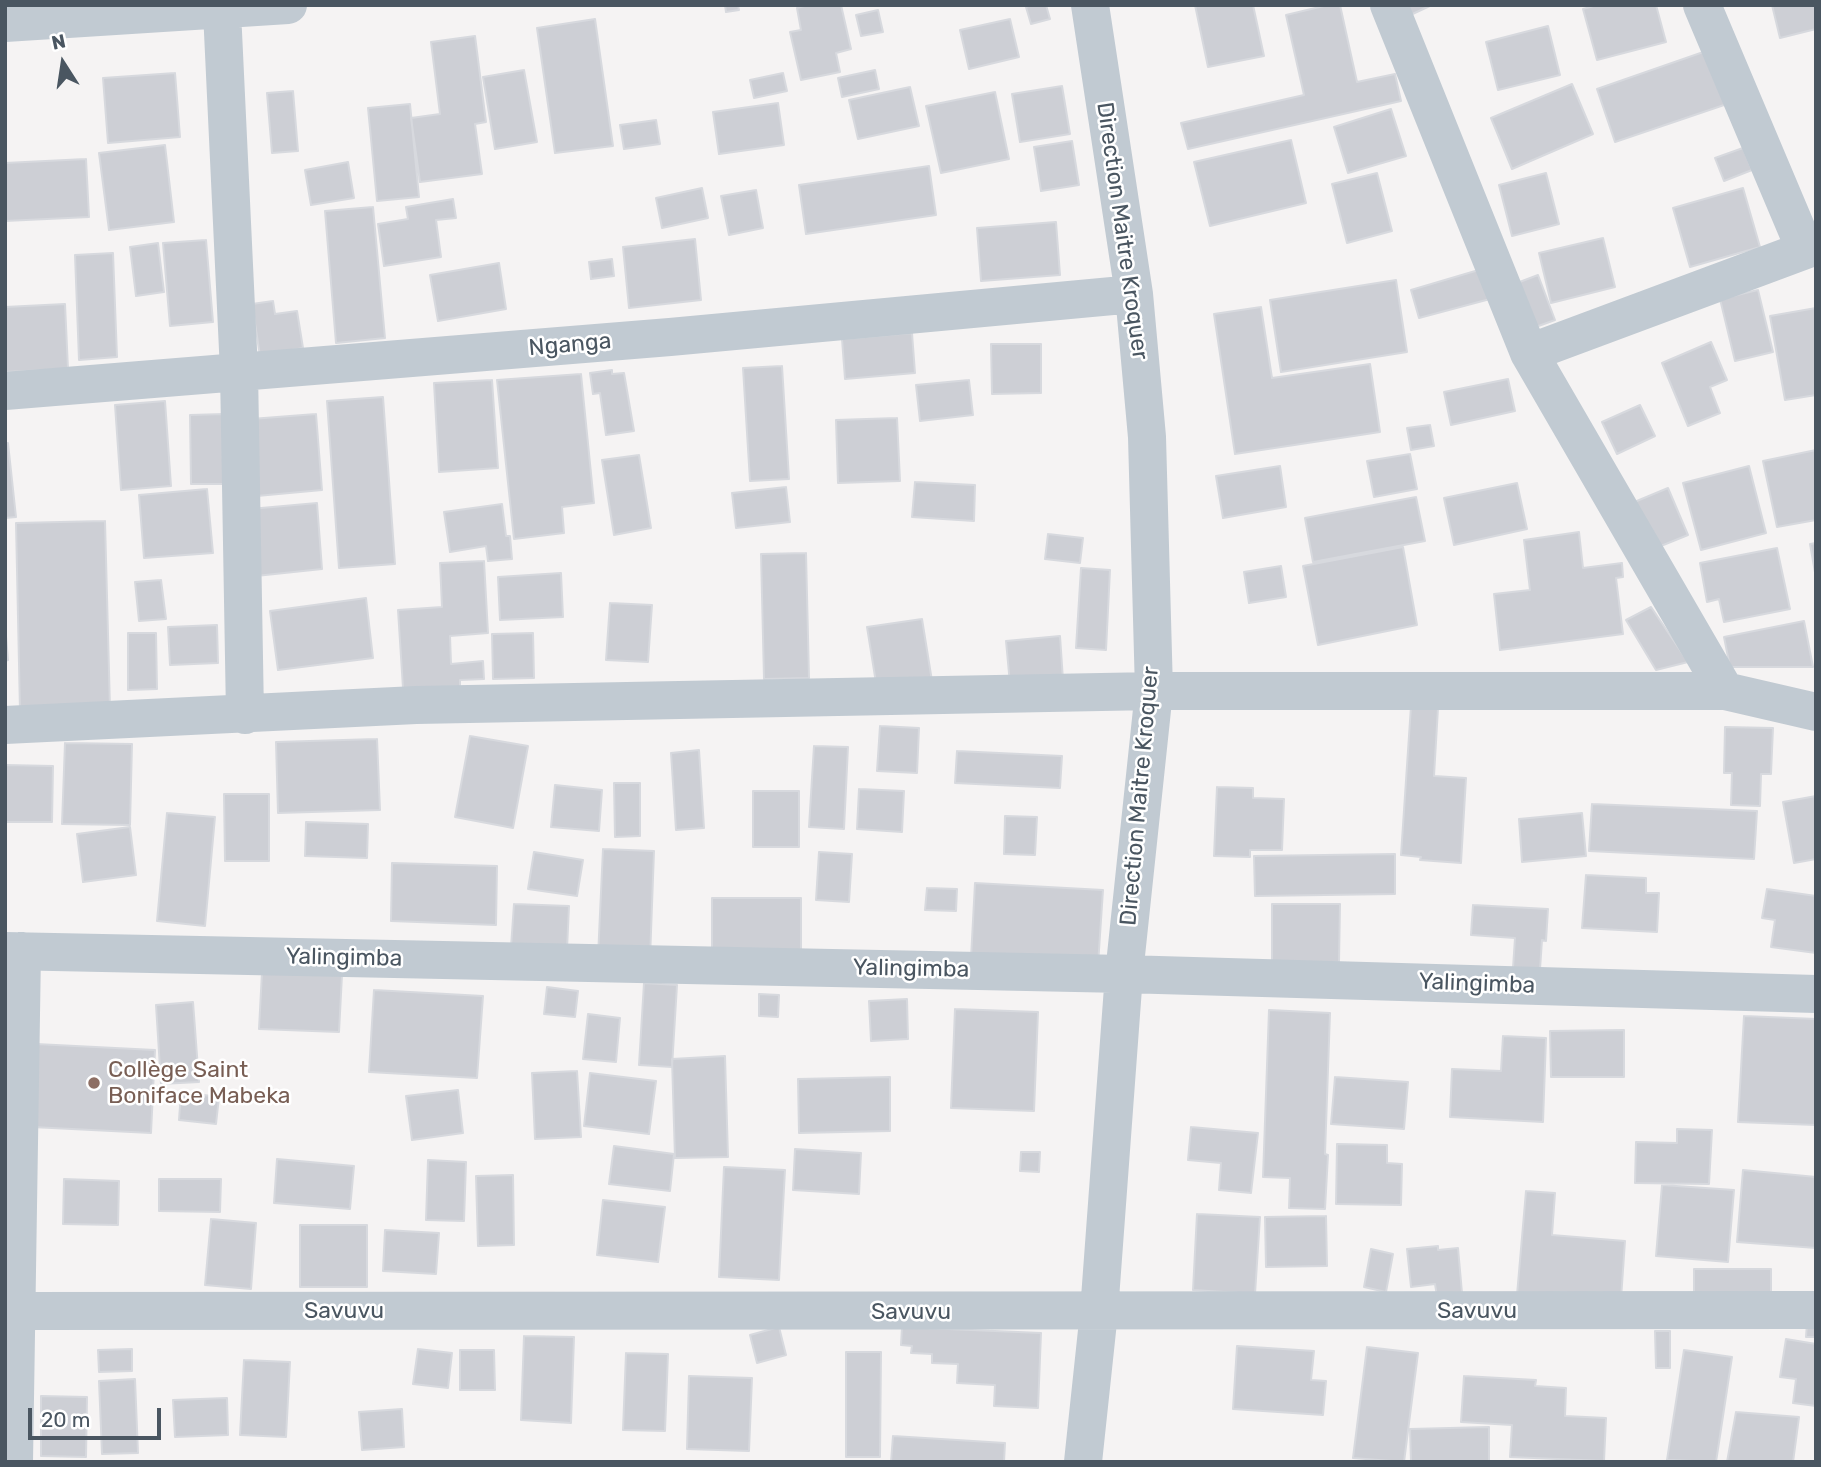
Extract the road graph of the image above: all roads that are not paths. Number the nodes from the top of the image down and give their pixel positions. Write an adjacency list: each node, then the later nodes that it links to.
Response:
1 (288, 5): 5 (street)
2 (1090, 5): 8 (street, Direction Maitre Kroquer)
3 (1390, 5): 9 (street)
4 (1702, 5): 7 (street)
5 (222, 11): 6 (street); 10 (street)
6 (5, 23)
7 (1810, 248): 9 (street)
8 (1134, 294): 10 (street, Nganga); 12 (street, Direction Maitre Kroquer)
9 (1529, 353): 13 (street)
10 (239, 371): 11 (street, Nganga); 15 (street)
11 (5, 391)
12 (1154, 691): 13 (street); 15 (street); 18 (street, Direction Maitre Kroquer)
13 (1725, 691): 14 (street)
14 (1816, 712)
15 (245, 715): 16 (street)
16 (5, 725)
17 (14, 951): 18 (street, Yalingimba); 21 (street)
18 (1124, 974): 19 (street, Yalingimba); 22 (street, Direction Maitre Kroquer)
19 (1816, 994)
20 (1816, 1310): 22 (street, Savuvu)
21 (10, 1311): 22 (street, Savuvu); 23 (street)
22 (1099, 1312): 24 (street, Direction Maitre Kroquer)
23 (14, 1462)
24 (1083, 1462)

